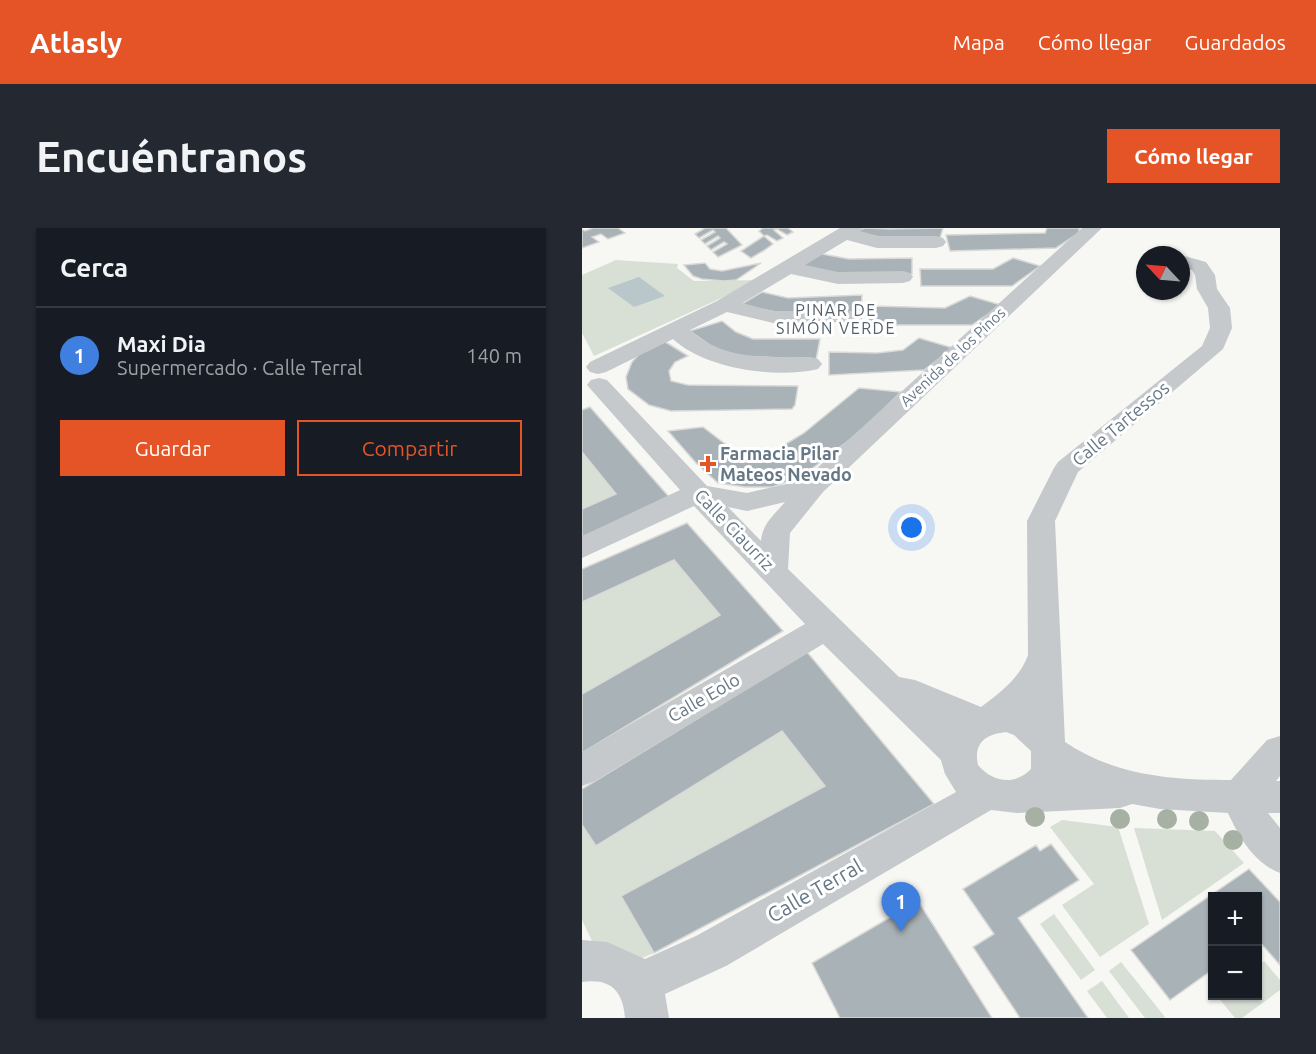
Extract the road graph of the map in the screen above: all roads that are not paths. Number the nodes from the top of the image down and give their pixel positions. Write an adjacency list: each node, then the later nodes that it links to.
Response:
1 (1093, 228): 14 (street, Avenida de los Pinos)
2 (849, 230): 3 (street); 5 (street)
3 (936, 242)
4 (1190, 264): 8 (street, Calle Tartessos)
5 (787, 267): 6 (street); 9 (street)
6 (903, 277)
7 (1190, 283): 8 (street)
8 (1207, 289): 19 (street, Calle Tartessos)
9 (724, 305): 10 (street); 11 (street)
10 (852, 317)
11 (676, 330): 12 (street); 13 (street)
12 (810, 364)
13 (588, 374): 15 (street, Calle Ciaurriz)
14 (813, 486): 15 (street); 17 (street, Avenida de los Pinos)
15 (698, 493): 16 (street); 17 (street, Calle Ciaurriz)
16 (582, 548)
17 (773, 571): 18 (street, Calle Ciaurriz)
18 (826, 627): 20 (street, Calle Ciaurriz); 25 (street, Calle Eolo)
19 (1046, 647): 21 (street, Calle Tartessos); 22 (street, Calle Tartessos)
20 (873, 672): 21 (street, Calle Ciaurriz); 24 (street, Calle Ciaurriz)
21 (986, 721): 22 (street); 24 (street)
22 (1048, 747): 26 (street); 27 (street)
23 (1280, 752): 28 (street)
24 (958, 754): 27 (street)
25 (582, 770)
26 (1163, 792): 27 (street); 28 (street)
27 (999, 795): 32 (street, Calle Terral)
28 (1240, 796): 29 (street); 30 (street)
29 (1280, 796)
30 (1280, 855)
31 (584, 958): 32 (street)
32 (643, 1001)

